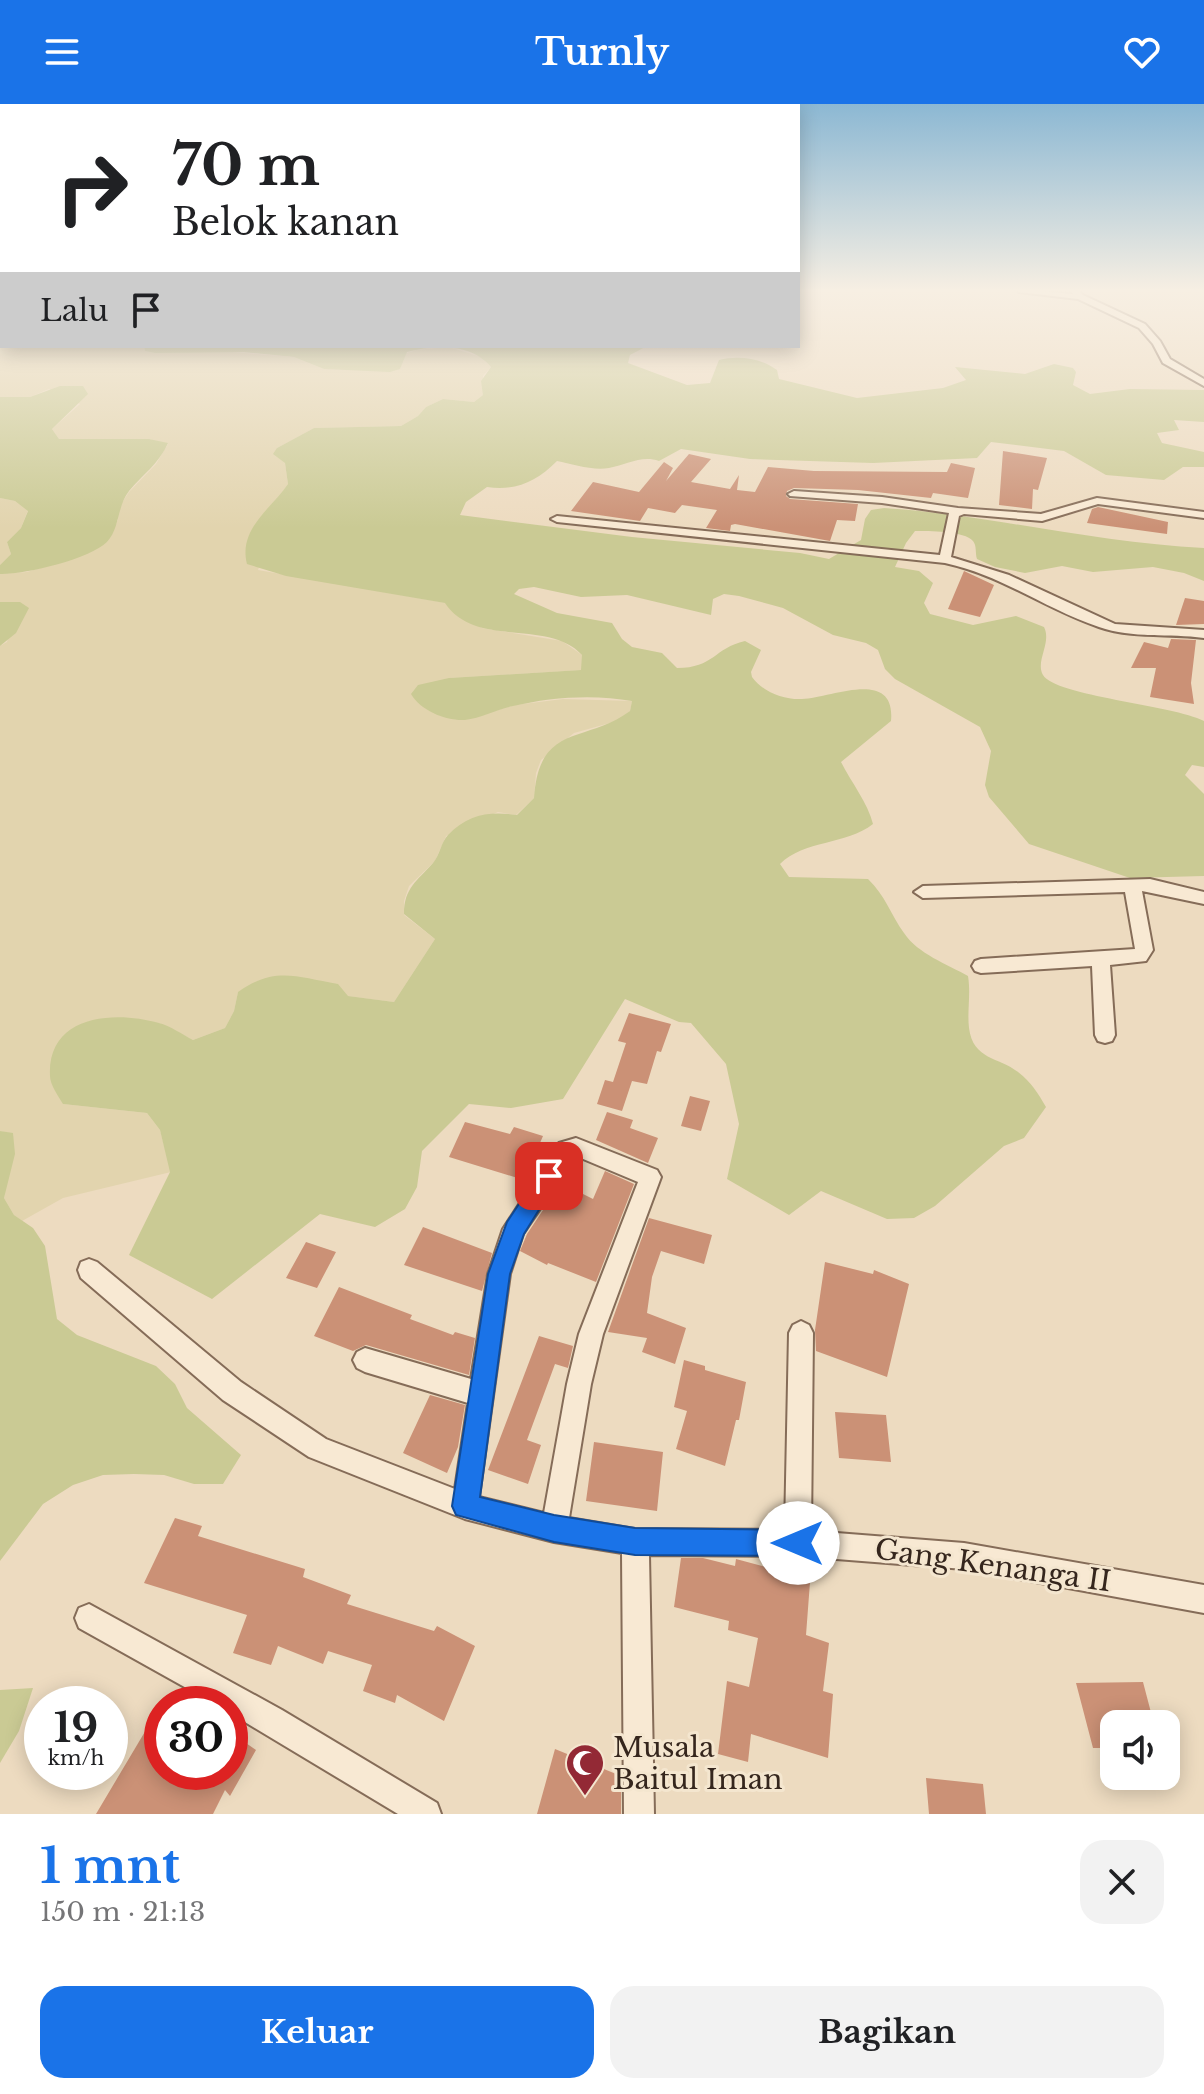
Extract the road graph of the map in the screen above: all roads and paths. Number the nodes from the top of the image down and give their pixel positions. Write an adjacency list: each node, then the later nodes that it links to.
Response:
1 (1179, 369): 2 (street)
2 (1204, 383)
3 (794, 494): 4 (street)
4 (957, 511): 5 (street); 7 (street)
5 (1204, 515)
6 (557, 519): 7 (street)
7 (945, 559): 8 (street)
8 (1204, 634)
9 (1132, 886): 10 (street); 11 (street); 12 (street)
10 (923, 892)
11 (1204, 898)
12 (1101, 960): 13 (street); 14 (street)
13 (981, 966)
14 (1105, 1035)
15 (89, 1270): 19 (street, Gang Kenanga II)
16 (801, 1333): 22 (street)
17 (365, 1360): 18 (street)
18 (480, 1394): 19 (street); 20 (street)
19 (465, 1506): 20 (street, Gang Kenanga II)
20 (554, 1529): 21 (street, Gang Kenanga II)
21 (635, 1542): 22 (street, Gang Kenanga II); 26 (street)
22 (798, 1543): 23 (street, Gang Kenanga II)
23 (1204, 1599)
24 (89, 1618): 25 (street)
25 (426, 1814)
26 (639, 1814)

